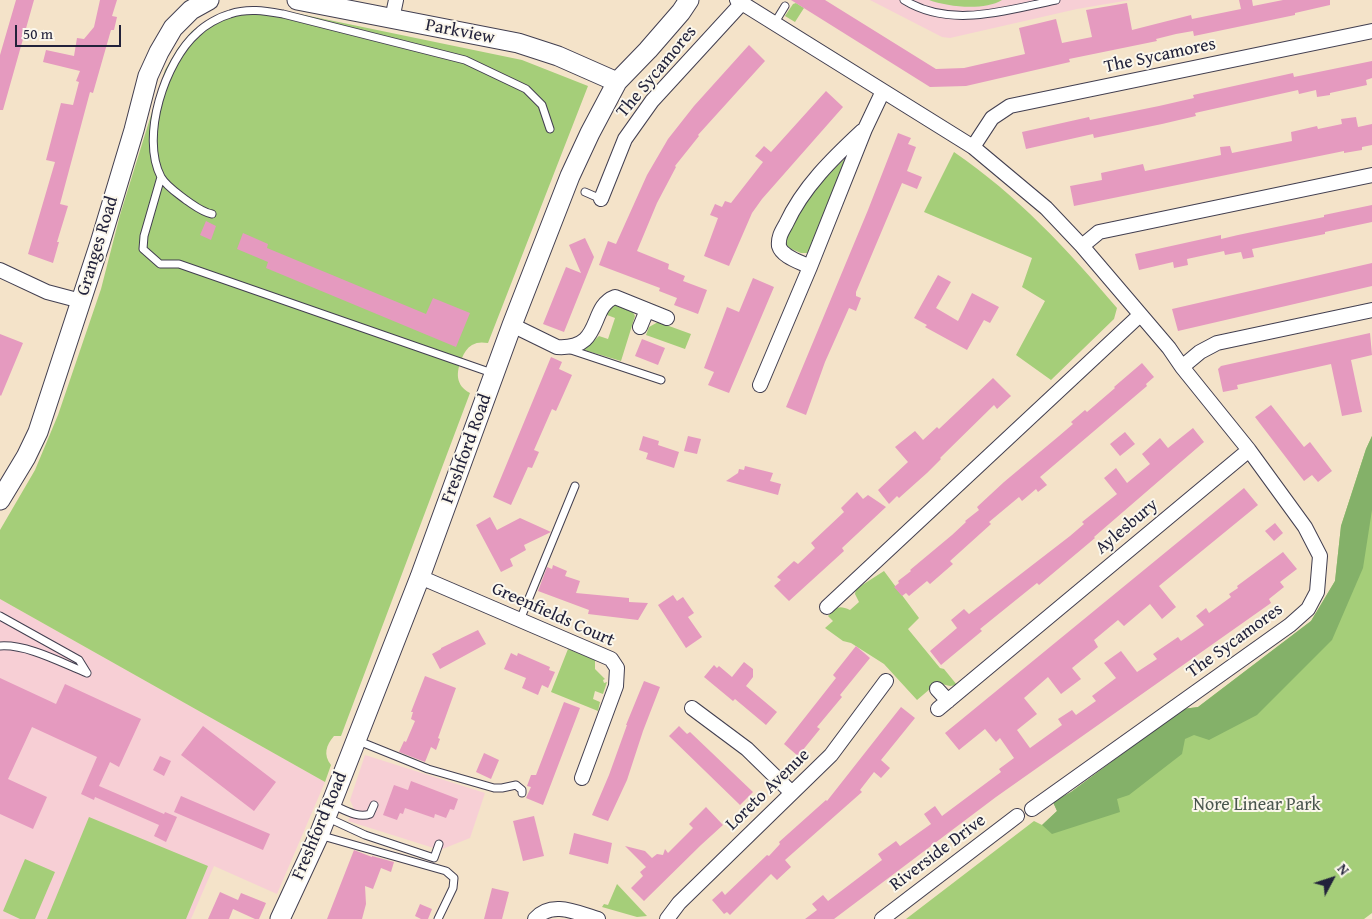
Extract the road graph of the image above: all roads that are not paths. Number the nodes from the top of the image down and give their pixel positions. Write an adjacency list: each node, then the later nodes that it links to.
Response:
1 (206, 0): 26 (main road, Granges Road)
2 (297, 0): 10 (main road, Parkview)
3 (396, 0): 10 (street)
4 (689, 0): 13 (main road, Freshford Road)
5 (904, 0): 8 (lane)
6 (1056, 0): 8 (lane)
7 (739, 2): 11 (street, The Sycamores); 21 (street, The Sycamores)
8 (1029, 3)
9 (785, 6): 11 (lane)
10 (392, 18): 13 (main road, Parkview)
11 (774, 24): 14 (street, The Sycamores)
12 (1372, 31): 17 (street, The Sycamores)
13 (617, 82): 31 (main road, Freshford Road)
14 (883, 91): 15 (street); 17 (street, The Sycamores)
15 (865, 129): 24 (street); 24 (street)
16 (550, 130): 19 (lane)
17 (973, 147): 23 (street, The Sycamores)
18 (1372, 175): 23 (street)
19 (161, 177): 22 (lane); 35 (lane)
20 (585, 192): 21 (lane)
21 (601, 199)
22 (212, 214)
23 (1082, 246): 29 (street, The Sycamores)
24 (810, 267): 37 (street)
25 (0, 270): 26 (street)
26 (82, 301): 40 (main road, Granges Road)
27 (647, 310): 30 (street); 32 (street); 33 (street)
28 (1372, 310): 34 (street)
29 (1140, 315): 34 (street); 42 (street)
30 (667, 318)
31 (512, 325): 33 (street); 35 (main road, Freshford Road)
32 (640, 327)
33 (565, 348): 36 (lane)
34 (1182, 367): 38 (street)
35 (495, 374): 41 (main road, Freshford Road)
36 (661, 380)
37 (760, 385)
38 (1249, 450): 47 (street, Aylesbury); 54 (street, The Sycamores)
39 (575, 486): 44 (lane)
40 (0, 500)
41 (420, 577): 44 (street, Greenfields Court); 49 (main road, Freshford Road)
42 (827, 607)
43 (0, 616): 45 (lane)
44 (520, 620): 50 (street, Greenfields Court)
45 (0, 646)
46 (886, 681): 52 (street, Loreto Avenue)
47 (937, 689)
48 (692, 708): 52 (street)
49 (356, 740): 51 (lane); 55 (main road, Freshford Road)
50 (582, 778)
51 (522, 793)
52 (792, 793): 63 (street, Loreto Avenue)
53 (374, 804): 55 (lane)
54 (1032, 809)
55 (328, 810): 57 (main road, Freshford Road); 58 (lane)
56 (1017, 816): 64 (street, Riverside Drive)
57 (319, 835): 59 (main road, Freshford Road); 60 (lane)
58 (439, 844)
59 (280, 919)
60 (438, 919)
61 (536, 919): 62 (street)
62 (598, 919)
63 (667, 919)
64 (882, 919)

